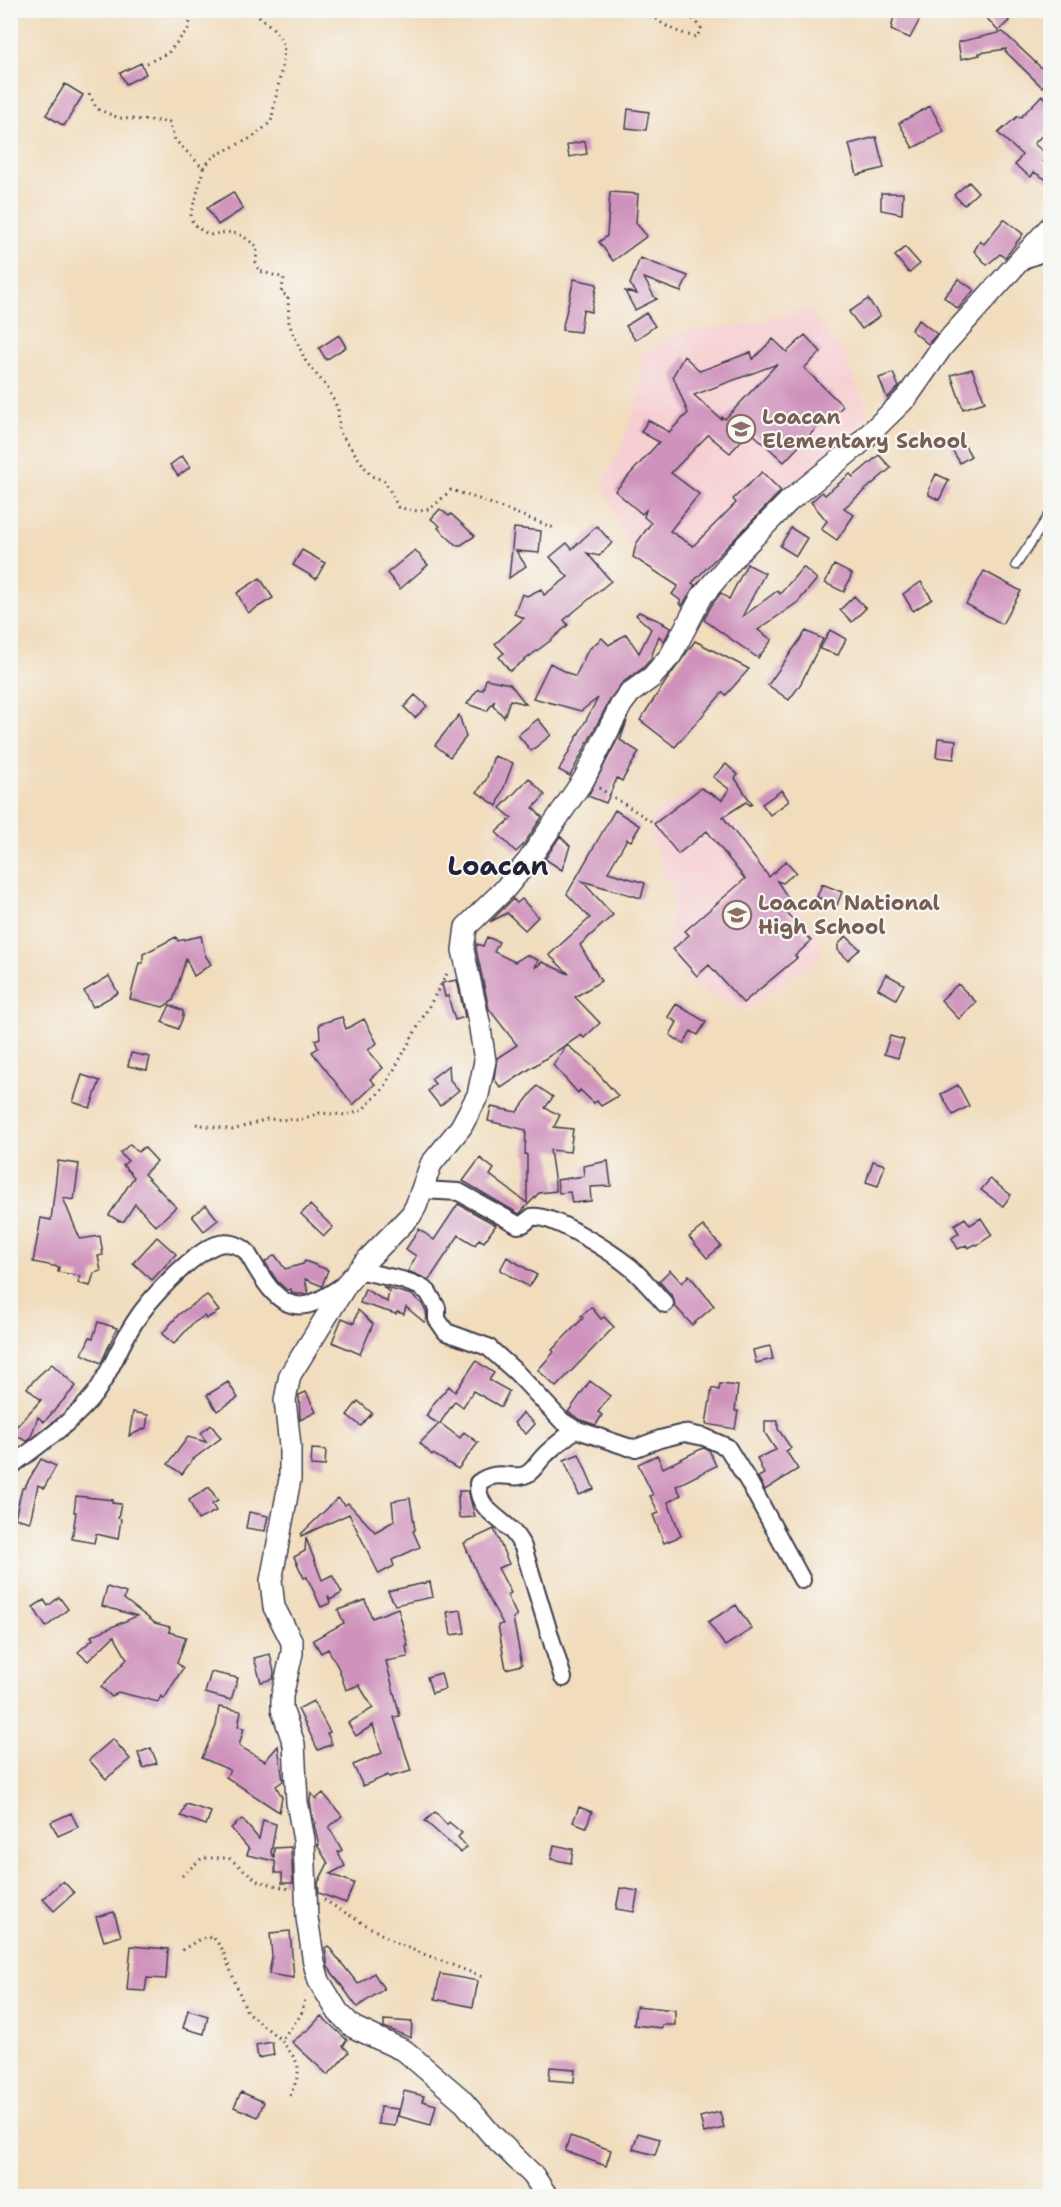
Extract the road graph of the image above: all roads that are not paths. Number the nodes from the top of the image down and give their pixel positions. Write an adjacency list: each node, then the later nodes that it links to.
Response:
1 (1050, 227): 3 (street)
2 (1050, 250): 3 (street)
3 (1020, 261): 6 (street)
4 (1050, 514): 5 (lane)
5 (1016, 565)
6 (422, 1190): 7 (street); 8 (street)
7 (353, 1276): 9 (street); 10 (street); 13 (street)
8 (665, 1304)
9 (575, 1428): 11 (street); 12 (street)
10 (10, 1467)
11 (802, 1580)
12 (563, 1678)
13 (547, 2196)

